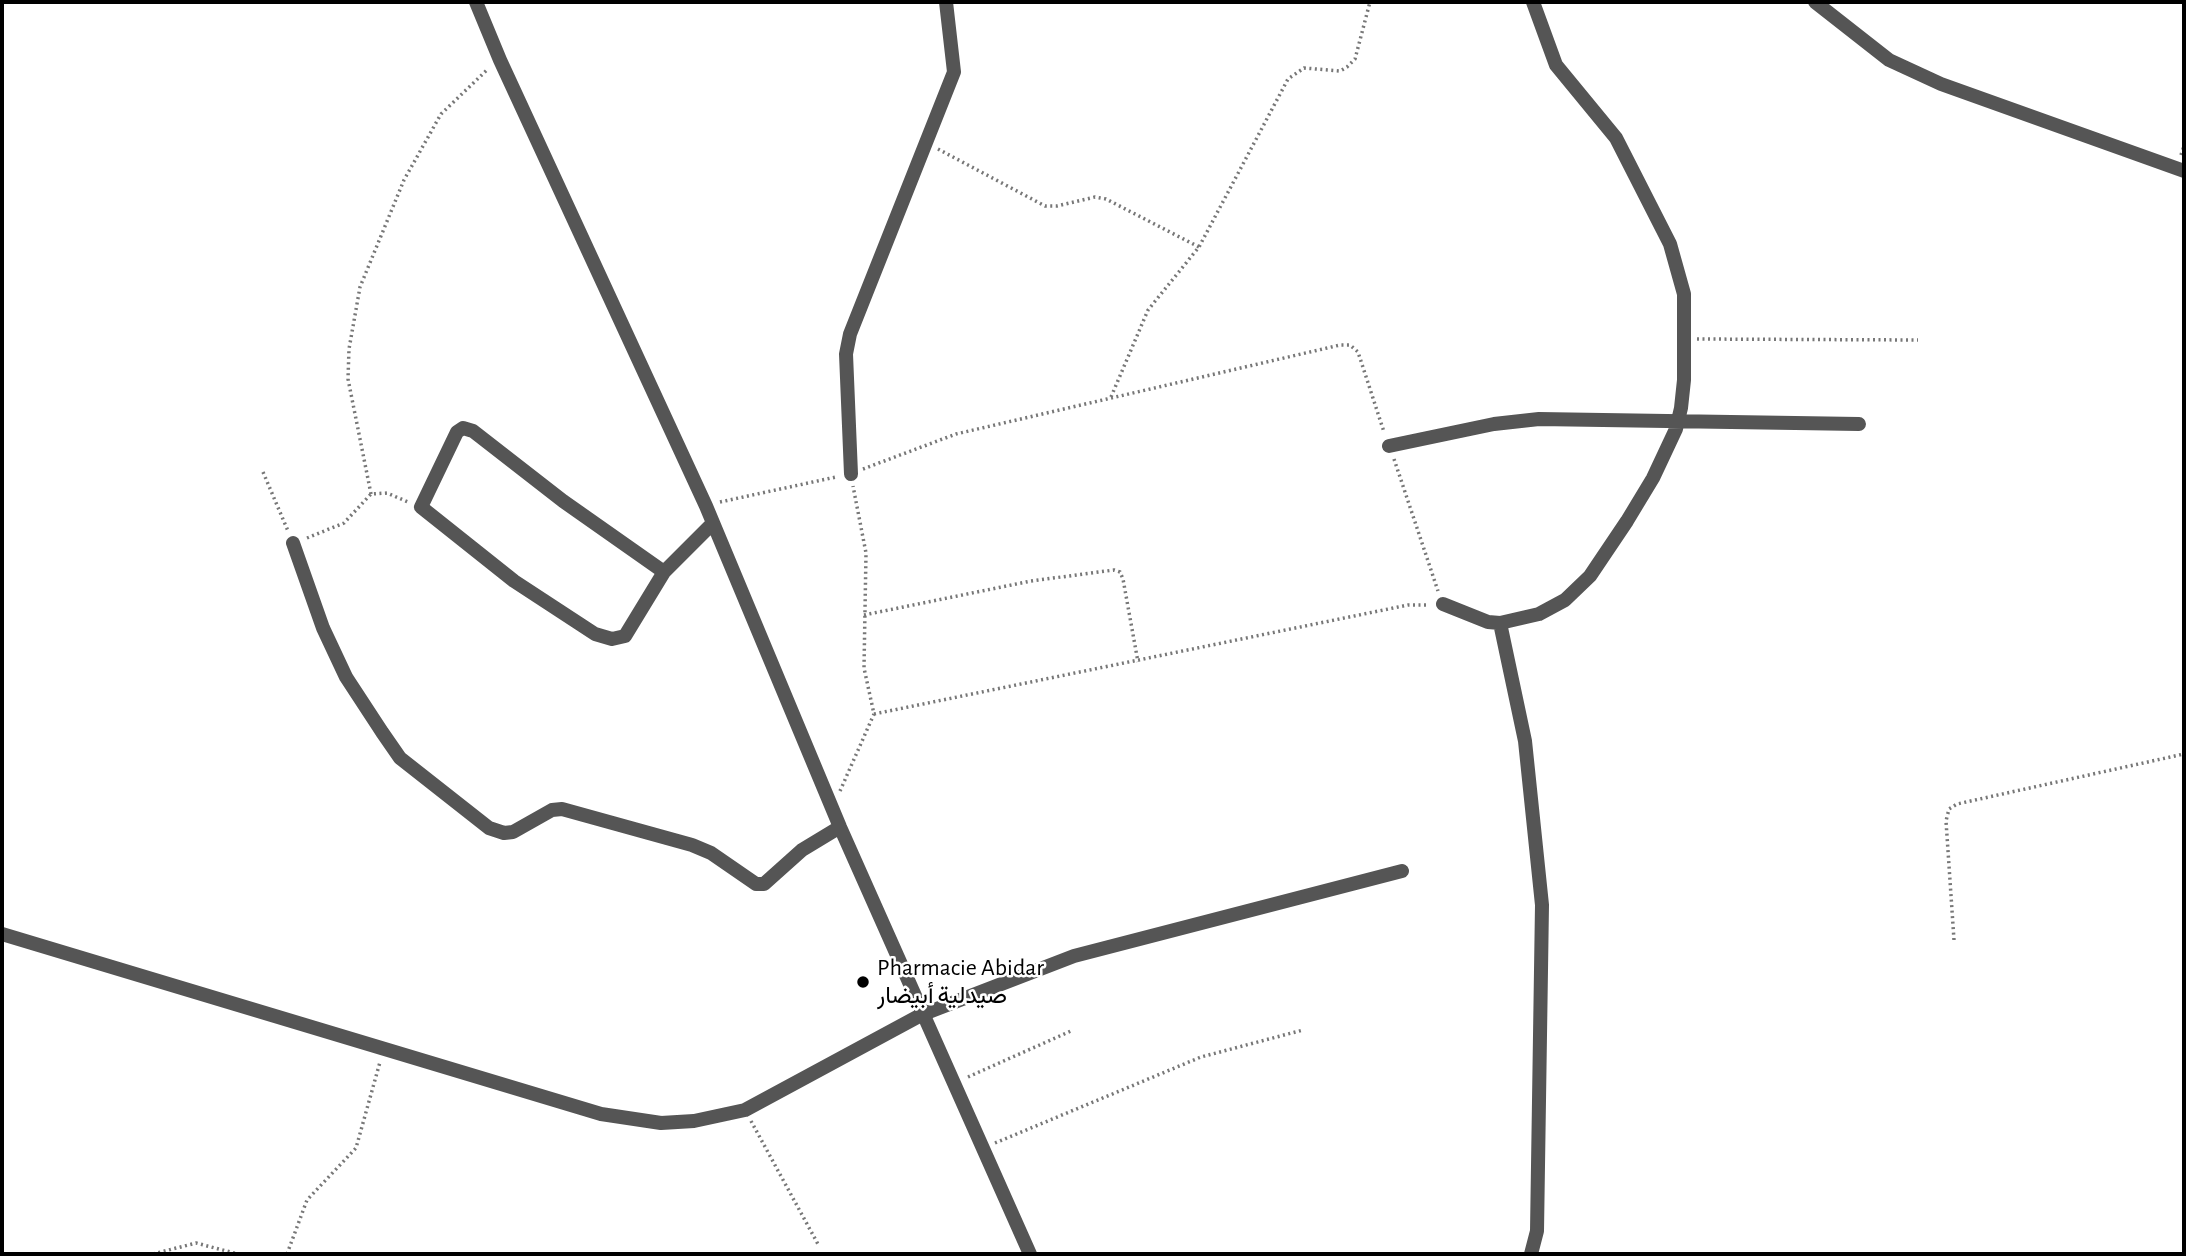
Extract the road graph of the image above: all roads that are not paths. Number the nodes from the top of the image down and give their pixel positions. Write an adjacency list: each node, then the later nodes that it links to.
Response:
1 (476, 2): 10 (street)
2 (946, 2): 9 (street)
3 (1533, 2): 6 (street)
4 (1815, 2): 5 (street)
5 (2184, 171)
6 (1678, 420): 7 (street); 8 (street); 14 (street)
7 (1859, 424)
8 (1389, 446)
9 (851, 474)
10 (713, 523): 12 (street); 15 (street)
11 (293, 543): 15 (street)
12 (664, 572): 12 (street)
13 (1443, 604): 14 (street)
14 (1500, 623): 20 (street)
15 (840, 827): 18 (street)
16 (1402, 871): 18 (street)
17 (2, 934): 18 (street)
18 (921, 1015): 19 (street)
19 (1030, 1254)
20 (1531, 1254)

